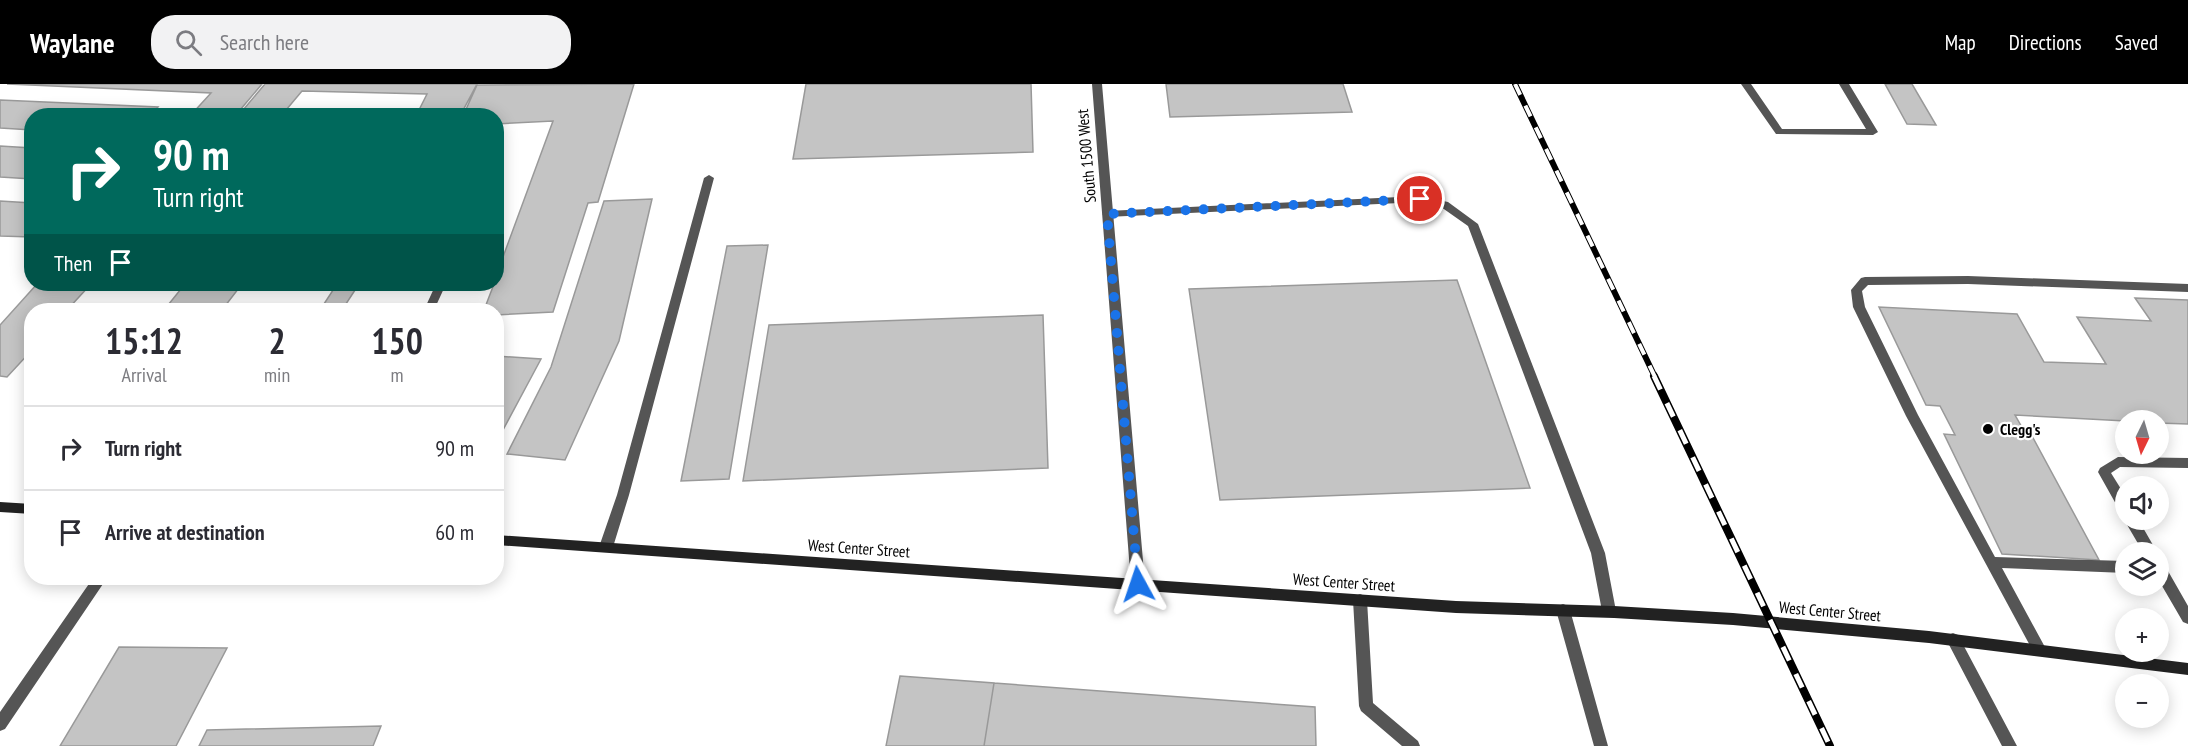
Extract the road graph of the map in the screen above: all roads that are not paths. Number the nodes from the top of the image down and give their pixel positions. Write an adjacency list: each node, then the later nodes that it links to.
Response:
1 (1097, 84): 5 (street, South 1500 West)
2 (1746, 84): 3 (street)
3 (1844, 84)
4 (709, 178): 12 (street)
5 (1107, 214): 15 (street, South 1500 West); 20 (street)
6 (2188, 288): 13 (street)
7 (2188, 463): 8 (street)
8 (2115, 490)
9 (0, 507): 10 (main road)
10 (24, 508)
11 (504, 541): 12 (main road, West Center Street)
12 (606, 547): 15 (main road, West Center Street)
13 (1991, 562): 14 (street); 23 (street)
14 (2115, 567)
15 (1138, 584): 18 (main road, West Center Street)
16 (95, 585): 25 (street)
17 (2169, 585): 21 (street)
18 (1360, 600): 19 (main road, West Center Street); 26 (street)
19 (1563, 610): 20 (main road, West Center Street); 27 (street)
20 (1609, 611): 22 (main road, West Center Street)
21 (2188, 618)
22 (1953, 639): 23 (main road, West Center Street); 28 (street)
23 (2039, 649): 24 (main road, West Center Street)
24 (2188, 669)
25 (0, 724)
26 (1413, 746)
27 (1601, 746)
28 (2010, 746)

